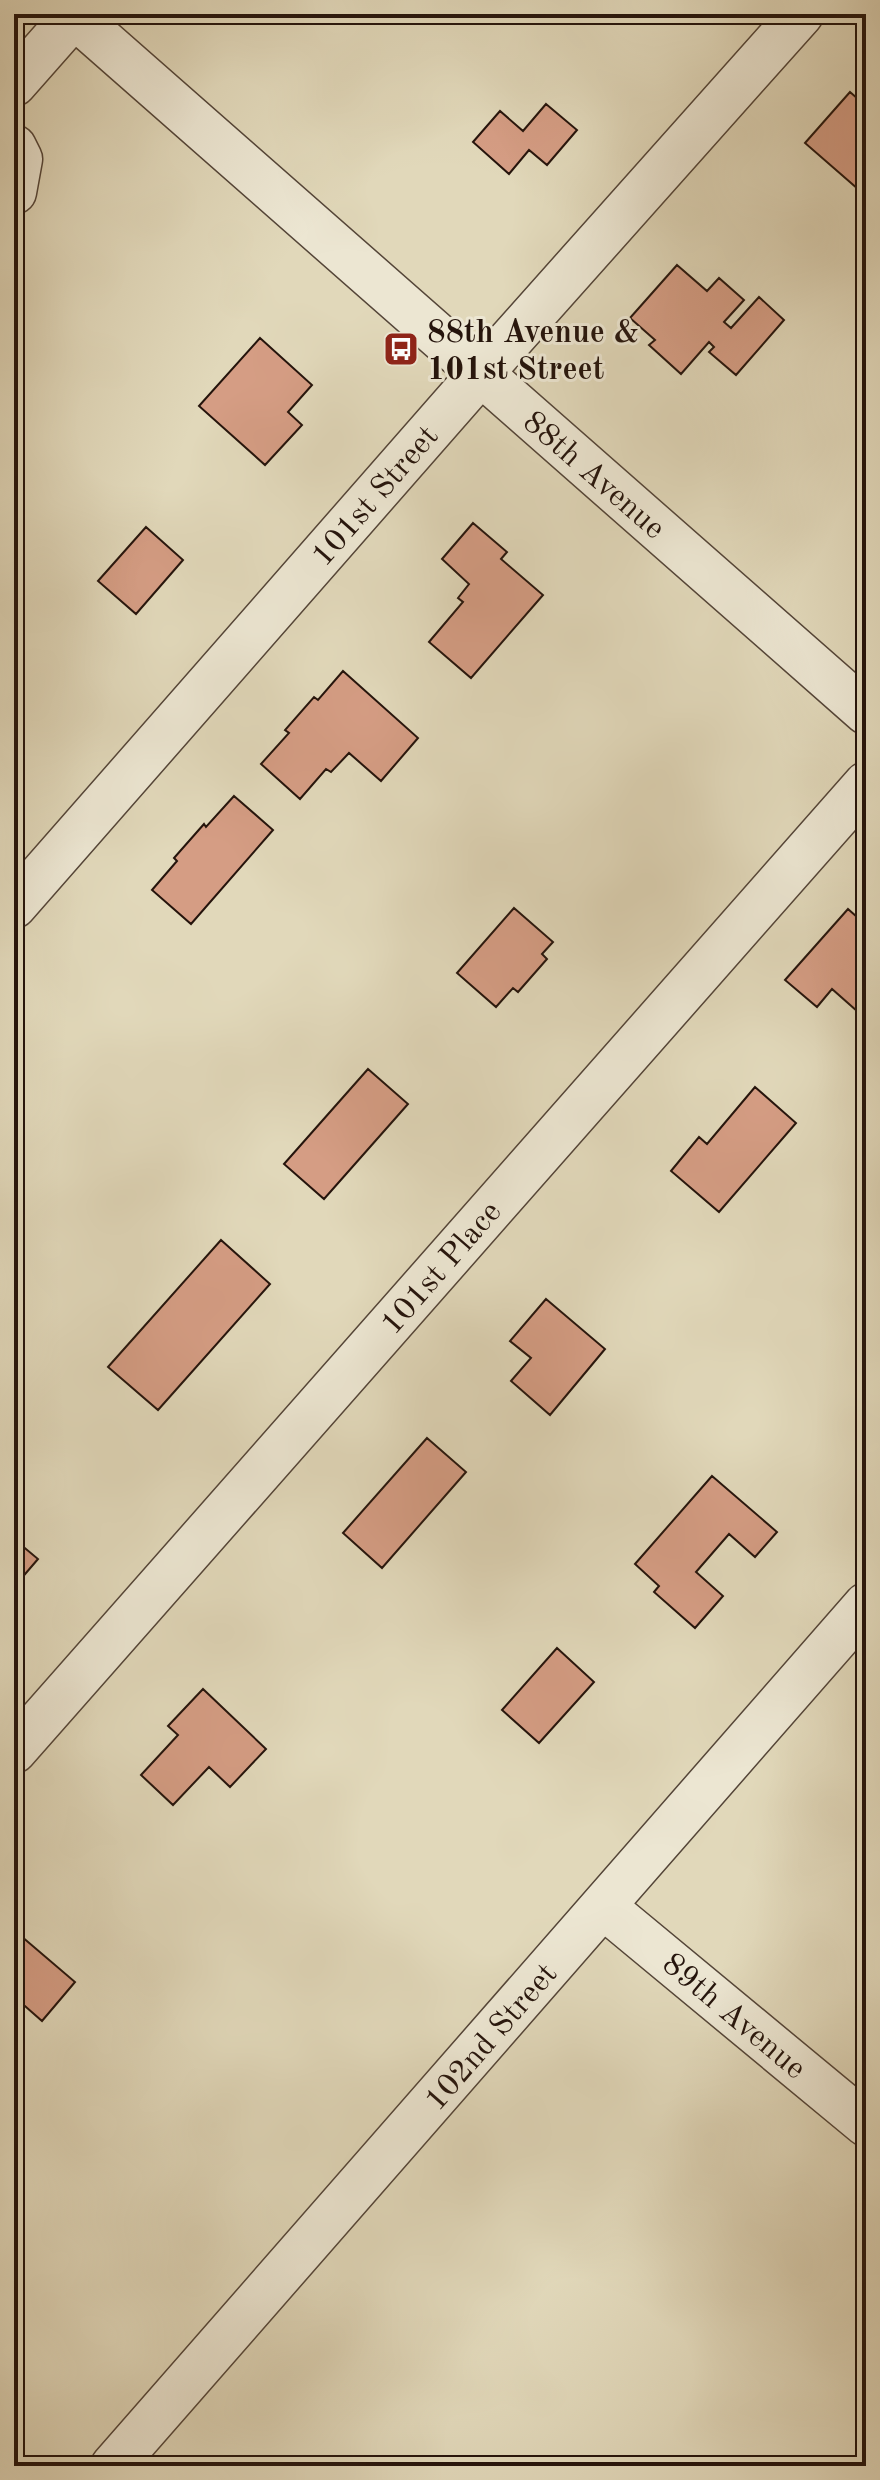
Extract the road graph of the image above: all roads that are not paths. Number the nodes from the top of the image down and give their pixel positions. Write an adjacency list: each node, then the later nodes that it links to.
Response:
1 (801, 14): 6 (street, 101st Street)
2 (73, 15): 3 (street); 6 (street, 88th Avenue)
3 (14, 84)
4 (14, 147): 5 (street)
5 (14, 192)
6 (481, 373): 7 (street, 88th Avenue); 9 (street, 101st Street)
7 (866, 712)
8 (866, 784): 11 (street, 101st Place)
9 (14, 906)
10 (866, 1605): 12 (street, 102nd Street)
11 (14, 1751)
12 (604, 1907): 13 (street, 89th Avenue); 14 (street, 102nd Street)
13 (866, 2124)
14 (113, 2466)

